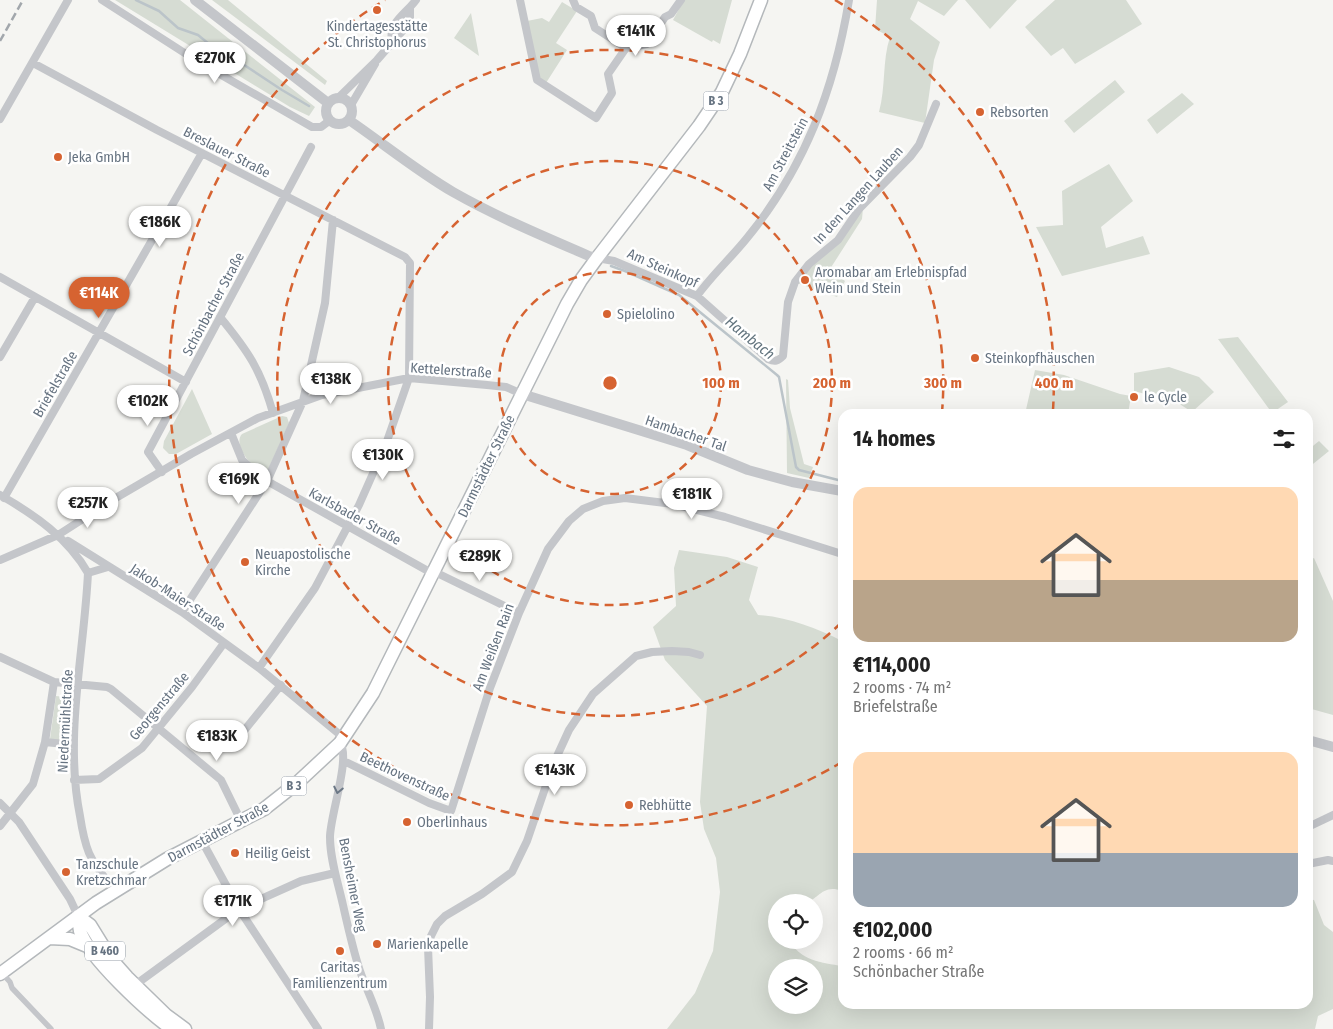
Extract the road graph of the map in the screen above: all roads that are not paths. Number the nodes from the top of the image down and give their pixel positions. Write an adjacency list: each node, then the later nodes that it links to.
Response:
1 (68, 0): 12 (street)
2 (102, 0): 18 (street)
3 (195, 0): 13 (street)
4 (416, 0): 11 (street)
5 (520, 0): 10 (street)
6 (573, 0): 10 (street)
7 (680, 0): 10 (street)
8 (760, 0): 23 (main road, Darmstädter Straße / B 3)
9 (849, 0): 25 (street, Am Streitstein)
10 (626, 48)
11 (377, 60): 13 (street); 15 (street)
12 (33, 63): 16 (street); 20 (street, Breslauer Straße)
13 (333, 100): 15 (street); 18 (street)
14 (936, 104): 29 (street, In den Langen Lauben)
15 (351, 105): 17 (street)
16 (0, 119)
17 (349, 120): 18 (street); 23 (street)
18 (329, 121)
19 (311, 147): 21 (street, Schönbacher Straße)
20 (202, 153): 21 (street, Breslauer Straße); 28 (street, Briefelstraße)
21 (285, 196): 22 (street, Breslauer Straße); 27 (street, Schönbacher Straße)
22 (333, 220): 31 (street, Breslauer Straße); 34 (street)
23 (597, 258): 25 (street, Am Steinkopf); 33 (main road, Darmstädter Straße / B 3)
24 (0, 277): 26 (street)
25 (697, 296): 29 (street, Am Steinkopf)
26 (35, 297): 28 (street); 30 (street)
27 (220, 317): 32 (street, Schönbacher Straße); 35 (street)
28 (99, 332): 32 (street); 40 (street, Briefelstraße)
29 (783, 356)
30 (0, 357)
31 (409, 378): 33 (street, Kettelerstraße); 34 (street, Kettelerstraße); 41 (street)
32 (186, 382): 37 (street, Schönbacher Straße)
33 (522, 394): 39 (street, Hambacher Tal); 46 (main road, Darmstädter Straße / B 3)
34 (303, 401): 35 (street, Kettelerstraße); 38 (street)
35 (273, 413): 36 (street, Kettelerstraße)
36 (230, 433): 37 (street, Kettelerstraße); 38 (street, Karlsbader Straße)
37 (162, 472): 42 (street, Kettelerstraße)
38 (268, 481): 41 (street, Karlsbader Straße); 48 (street)
39 (838, 490)
40 (2, 496): 42 (street)
41 (349, 526): 46 (street, Karlsbader Straße); 53 (street)
42 (58, 534): 44 (street, Kettelerstraße); 45 (street, Jakob-Maier-Straße); 47 (street)
43 (838, 553): 49 (street, Am Weißen Rain)
44 (0, 560)
45 (108, 567): 47 (street); 48 (street, Jakob-Maier-Straße)
46 (434, 572): 49 (street, Karlsbader Straße); 59 (main road, Darmstädter Straße / B 3)
47 (88, 573): 55 (street, Niedermühlstraße)
48 (182, 612): 50 (street, Jakob-Maier-Straße)
49 (519, 614): 67 (street, Am Weißen Rain)
50 (224, 643): 53 (street, Jakob-Maier-Straße); 57 (street, Georgenstraße)
51 (700, 655): 89 (street)
52 (0, 657): 54 (street)
53 (259, 668): 56 (street, Jakob-Maier-Straße)
54 (54, 682): 55 (street); 61 (street)
55 (79, 685): 57 (street); 62 (street, Niedermühlstraße)
56 (281, 685): 58 (street); 59 (street, Jakob-Maier-Straße)
57 (159, 727): 65 (street, Georgenstraße); 70 (street)
58 (243, 732)
59 (342, 741): 64 (street, Bensheimer Weg); 70 (main road, Darmstädter Straße / B 3)
60 (1313, 741): 63 (street)
61 (45, 742): 62 (street); 68 (street)
62 (74, 745): 65 (street, Niedermühlstraße)
63 (1333, 747)
64 (343, 762): 67 (street, Beethovenstraße); 76 (street, Bensheimer Weg, one-way to 76)
65 (74, 780): 77 (street, Niedermühlstraße)
66 (0, 803): 68 (street)
67 (454, 807)
68 (11, 813): 72 (street); 79 (street)
69 (1333, 815): 71 (street)
70 (241, 821): 73 (main road, Darmstädter Straße / B 3)
71 (1313, 825)
72 (0, 826)
73 (202, 841): 77 (main road, Darmstädter Straße / B 3); 78 (street)
74 (1333, 861): 75 (street)
75 (1313, 863)
76 (335, 874): 78 (street); 88 (street, Bensheimer Weg)
77 (115, 891): 79 (main road, Darmstädter Straße / B 3)
78 (239, 910): 83 (street); 87 (street)
79 (78, 916): 80 (main road, Darmstädter Straße / B 3); 81 (main road, B 460); 83 (main road, B 460)
80 (49, 938): 81 (main road, B 460); 82 (main road, Darmstädter Straße / B 3)
81 (87, 946): 85 (main road, B 460)
82 (1, 972): 84 (street)
83 (135, 984): 86 (main road, B 460)
84 (51, 1029)
85 (172, 1029)
86 (185, 1029)
87 (318, 1029)
88 (381, 1029)
89 (429, 1029)

